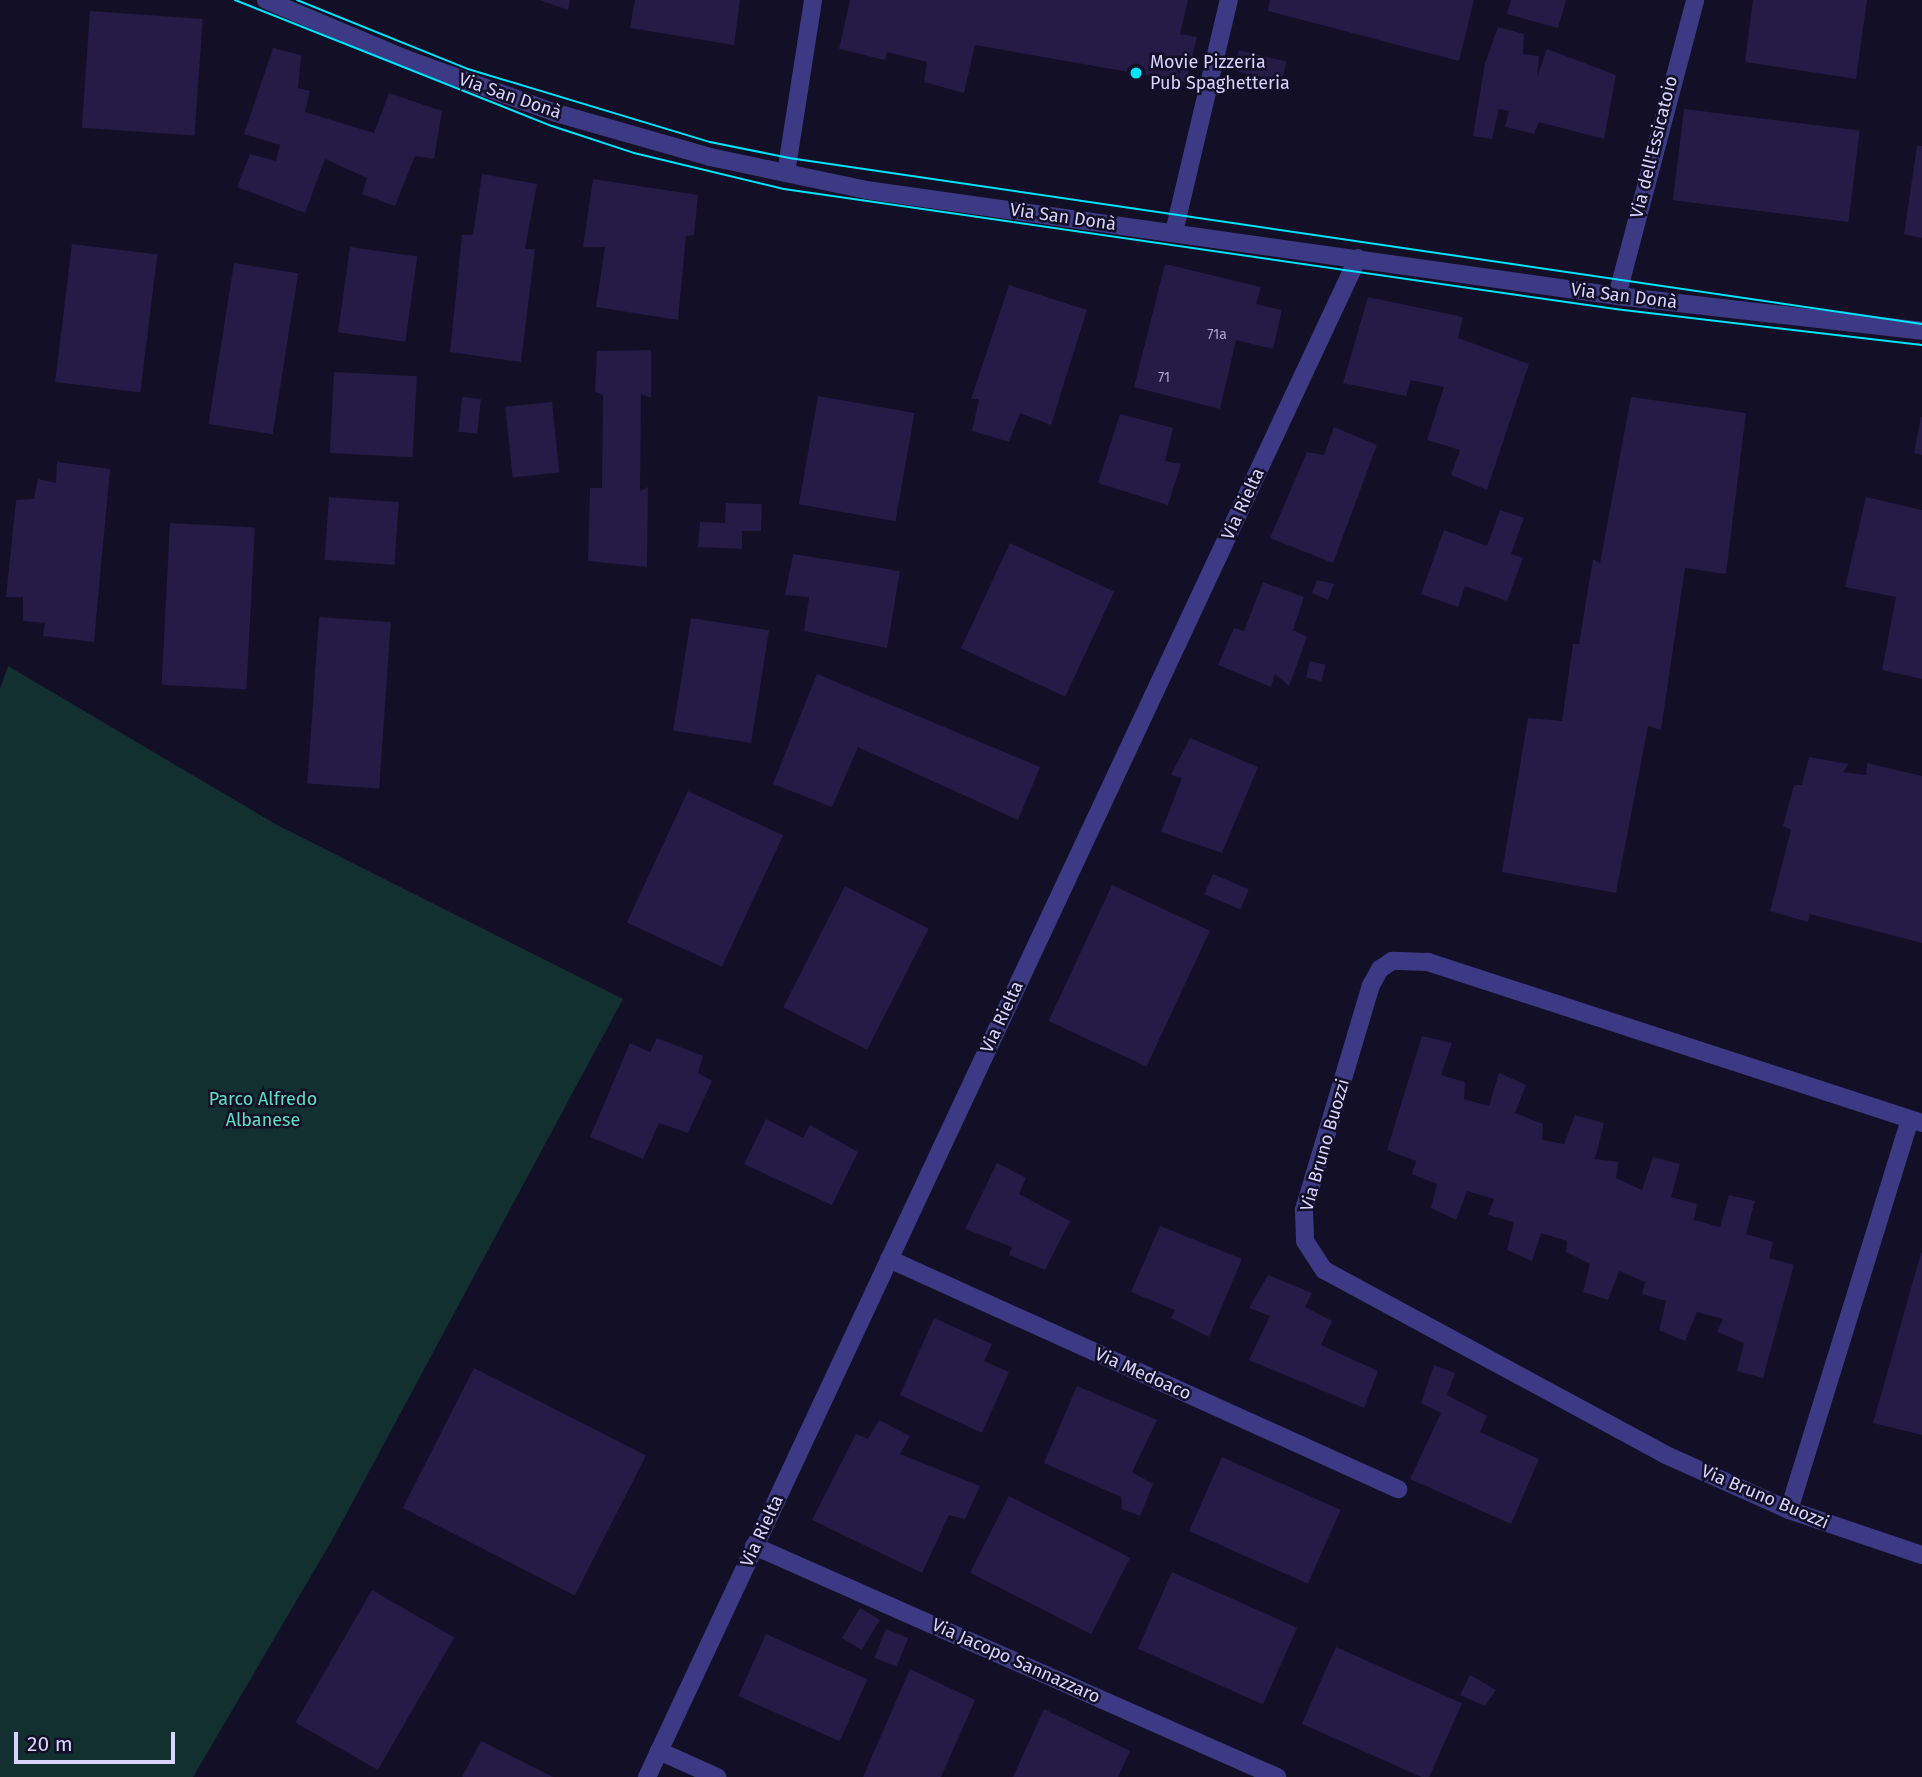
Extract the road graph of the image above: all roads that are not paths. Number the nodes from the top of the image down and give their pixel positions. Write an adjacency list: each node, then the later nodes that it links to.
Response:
1 (266, 0): 5 (street, Via San Donà)
2 (813, 0): 5 (street)
3 (1229, 0): 6 (street)
4 (1695, 0): 8 (street, Via dell'Essicatoio)
5 (786, 173): 6 (street, Via San Donà)
6 (1174, 232): 7 (street, Via San Donà)
7 (1358, 258): 8 (street, Via San Donà); 13 (street, Via Rielta)
8 (1618, 296): 9 (street, Via San Donà)
9 (1885, 327): 10 (street, Via San Donà); 11 (street, Via San Donà)
10 (1922, 331)
11 (1922, 337)
12 (1916, 1121): 15 (street); 15 (street, Via Bruno Buozzi)
13 (889, 1259): 14 (street, Via Medoaco); 16 (street, Via Rielta)
14 (1398, 1489)
15 (1788, 1510): 17 (street, Via Bruno Buozzi)
16 (754, 1546): 18 (street, Via Rielta); 21 (street, Via Jacopo Sannazzaro)
17 (1922, 1555)
18 (659, 1751): 19 (street, Via Rielta); 20 (street)
19 (647, 1777)
20 (717, 1777)
21 (1277, 1777)

